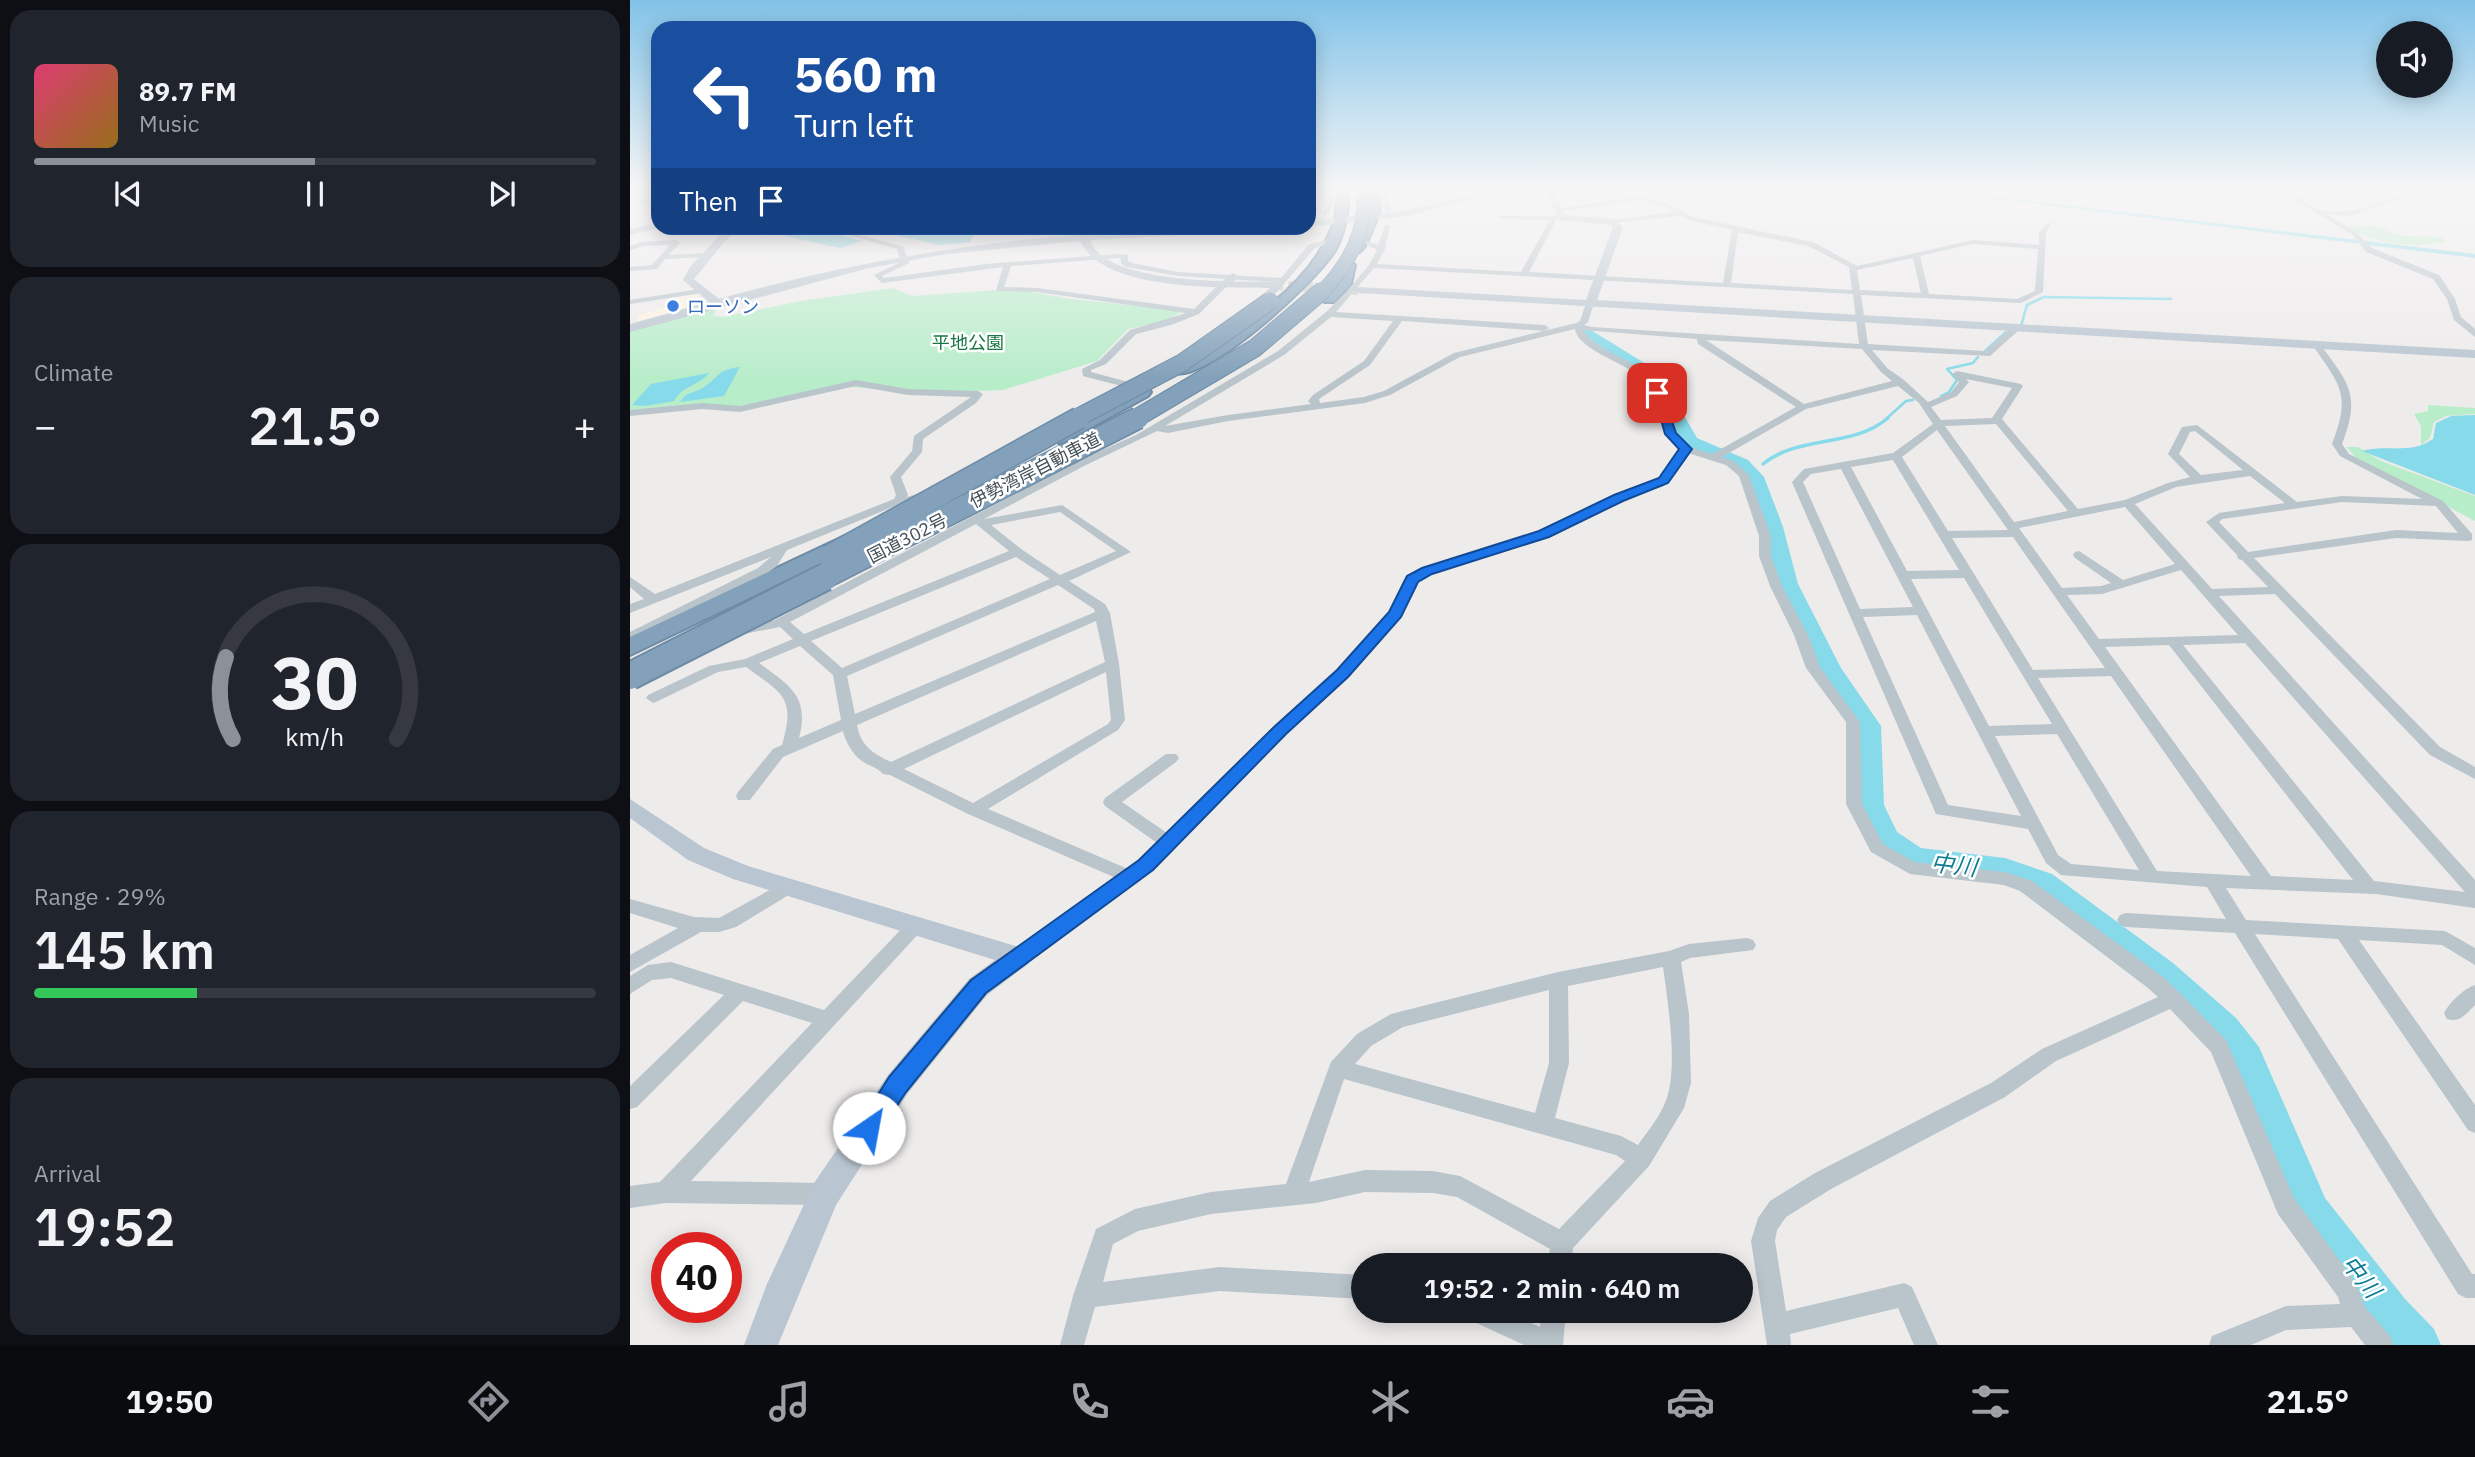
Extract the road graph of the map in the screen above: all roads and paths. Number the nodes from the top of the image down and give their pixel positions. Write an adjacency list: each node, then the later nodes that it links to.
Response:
1 (667, 253): 20 (street)
2 (709, 253): 17 (street)
3 (902, 253): 21 (street)
4 (939, 253): 21 (street)
5 (1092, 253): 22 (street)
6 (1335, 253): 89 (highway, 伊勢湾岸自動車道, bridge)
7 (1353, 253): 83 (highway, 伊勢湾岸自動車道, bridge)
8 (1354, 253): 24 (highway, 国道302号)
9 (1379, 253): 25 (street)
10 (1536, 253): 28 (street)
11 (1609, 253): 30 (street)
12 (1732, 253): 31 (street)
13 (1828, 253): 27 (street)
14 (1929, 253): 19 (street)
15 (2042, 253): 36 (street)
16 (2384, 253): 43 (street)
17 (707, 255): 20 (street); 34 (street)
18 (1316, 255): 32 (street); 32 (highway); 109 (highway, 国道302号)
19 (1916, 256): 27 (street); 36 (street)
20 (664, 257): 26 (street)
21 (905, 258): 23 (street); 39 (street)
22 (1095, 258): 23 (street); 29 (street); 32 (street)
23 (1008, 264): 41 (street)
24 (1348, 265): 40 (highway); 103 (highway, 国道302号)
25 (1372, 266): 28 (street); 40 (street)
26 (630, 269)
27 (1853, 269): 35 (street)
28 (1524, 274): 30 (street)
29 (1233, 278): 32 (street); 41 (street, bridge)
30 (1600, 278): 31 (street); 38 (street)
31 (1727, 285): 35 (street)
32 (1276, 289): 58 (street); 89 (highway, bridge)
33 (1359, 290): 38 (street)
34 (699, 291): 37 (street); 39 (street)
35 (1856, 292): 36 (street); 44 (street)
36 (1926, 296)
37 (630, 302)
38 (1590, 303): 44 (street); 46 (street)
39 (718, 304): 47 (street)
40 (1330, 307): 42 (street); 65 (street); 83 (highway, bridge)
41 (1196, 312): 58 (street)
42 (1399, 318): 49 (street); 60 (street)
43 (2456, 318): 45 (street); 50 (street)
44 (1860, 319): 48 (street); 53 (street)
45 (2475, 319)
46 (1578, 327): 49 (street); 51 (street); 66 (street)
47 (630, 328)
48 (2016, 328): 52 (street); 55 (street)
49 (1557, 331): 60 (street)
50 (2475, 334)
51 (1702, 337): 53 (street); 61 (street)
52 (2317, 345): 54 (street); 75 (street)
53 (1864, 346): 55 (street); 57 (street)
54 (2475, 354)
55 (1987, 355): 56 (street)
56 (1957, 374): 59 (street); 63 (street)
57 (1901, 382): 59 (street); 61 (street)
58 (1129, 386): 73 (street)
59 (1926, 406): 64 (street)
60 (1318, 407): 65 (street)
61 (1803, 407): 67 (street)
62 (630, 413): 73 (street)
63 (2000, 421): 64 (street); 78 (street)
64 (1939, 423): 68 (street); 80 (street)
65 (1155, 428): 72 (street)
66 (1686, 449): 67 (street); 129 (street)
67 (1718, 455): 153 (street)
68 (1896, 456): 69 (street); 81 (street)
69 (1844, 464): 90 (street); 101 (street)
70 (2253, 472): 71 (street); 71 (street); 76 (street)
71 (2198, 479): 74 (street)
72 (1047, 483): 77 (street); 79 (street)
73 (898, 501): 82 (street)
74 (2128, 503): 78 (street); 87 (street)
75 (2439, 503): 76 (street); 86 (street)
76 (2293, 505): 86 (street)
77 (1058, 507): 79 (street); 92 (street)
78 (2075, 513): 80 (street)
79 (980, 521): 84 (street); 102 (street)
80 (2014, 530): 81 (street); 95 (street)
81 (1943, 535): 88 (street)
82 (782, 548): 97 (street); 104 (street)
83 (874, 551): 116 (highway, 伊勢湾岸自動車道, bridge)
84 (1017, 552): 92 (street); 106 (street)
85 (2078, 555): 93 (street)
86 (2242, 556): 94 (street)
87 (2184, 565): 93 (street); 96 (street)
88 (1966, 573): 90 (street); 115 (street)
89 (797, 575): 110 (highway, 伊勢湾岸自動車道)
90 (1905, 575): 99 (street)
91 (630, 581): 97 (street)
92 (1058, 581): 100 (street); 114 (street)
93 (2121, 584): 95 (street)
94 (2279, 590): 96 (street); 124 (street)
95 (2058, 593): 108 (street)
96 (2209, 593): 105 (street)
97 (654, 600): 98 (street)
98 (630, 609)
99 (1922, 611): 101 (street); 120 (street)
100 (1103, 613): 112 (street); 118 (street)
101 (1856, 613): 128 (street)
102 (782, 622): 103 (street); 106 (street)
103 (721, 633): 116 (highway, 国道302号)
104 (630, 637)
105 (2250, 639): 107 (street); 136 (street)
106 (802, 640): 111 (street); 114 (street)
107 (2173, 640): 108 (street); 134 (street)
108 (2094, 643): 113 (street)
109 (630, 647)
110 (630, 659)
111 (749, 662): 117 (street); 121 (street)
112 (1112, 664): 123 (street); 127 (street)
113 (2115, 672): 115 (street); 133 (street)
114 (840, 674): 118 (street)
115 (2028, 674): 119 (street)
116 (630, 678)
117 (653, 698)
118 (849, 724): 121 (street); 123 (street)
119 (2062, 729): 120 (street); 131 (street)
120 (1983, 731): 128 (street)
121 (789, 748): 125 (street)
122 (1171, 758): 129 (street)
123 (888, 770): 127 (street)
124 (2475, 774)
125 (744, 796)
126 (630, 807): 135 (street)
127 (974, 810): 130 (street)
128 (2033, 824): 131 (street)
129 (1169, 843): 130 (street)
130 (1131, 877): 145 (street)
131 (2151, 877): 132 (street)
132 (2212, 881): 133 (street); 140 (street)
133 (2265, 882): 134 (street)
134 (2367, 885): 137 (street)
135 (786, 888): 141 (street); 142 (street)
136 (2475, 892)
137 (2475, 901)
138 (634, 910): 141 (street)
139 (2126, 920): 140 (street)
140 (2238, 924): 143 (street); 168 (street)
141 (699, 925): 148 (street)
142 (915, 926): 145 (street); 155 (street)
143 (2343, 932): 146 (street); 159 (street)
144 (1747, 945): 147 (street)
145 (1018, 957): 163 (street)
146 (2475, 957)
147 (1671, 958): 149 (street); 160 (street)
148 (630, 964)
149 (1558, 980): 156 (street); 158 (street)
150 (630, 986): 151 (street)
151 (738, 993): 155 (street); 157 (street)
152 (2475, 993): 154 (street)
153 (2173, 999): 170 (street); 173 (street)
154 (2454, 1013)
155 (825, 1019): 161 (street)
156 (1339, 1069): 158 (street); 162 (street)
157 (630, 1100)
158 (1543, 1123): 160 (street)
159 (2475, 1123)
160 (1642, 1159): 166 (street)
161 (666, 1192): 163 (street); 164 (street)
162 (1294, 1193): 165 (street); 169 (street)
163 (825, 1194): 174 (street)
164 (630, 1198)
165 (1559, 1253)
166 (1561, 1253)
167 (1351, 1286): 169 (street)
168 (2475, 1286)
169 (1085, 1296): 175 (street)
170 (2356, 1315): 178 (street); 179 (street)
171 (1504, 1323): 176 (street)
172 (1553, 1323): 176 (street)
173 (1777, 1335): 177 (street)
174 (761, 1345)
175 (1072, 1345)
176 (1551, 1345)
177 (1926, 1345)
178 (2221, 1345)
179 (2381, 1345)

